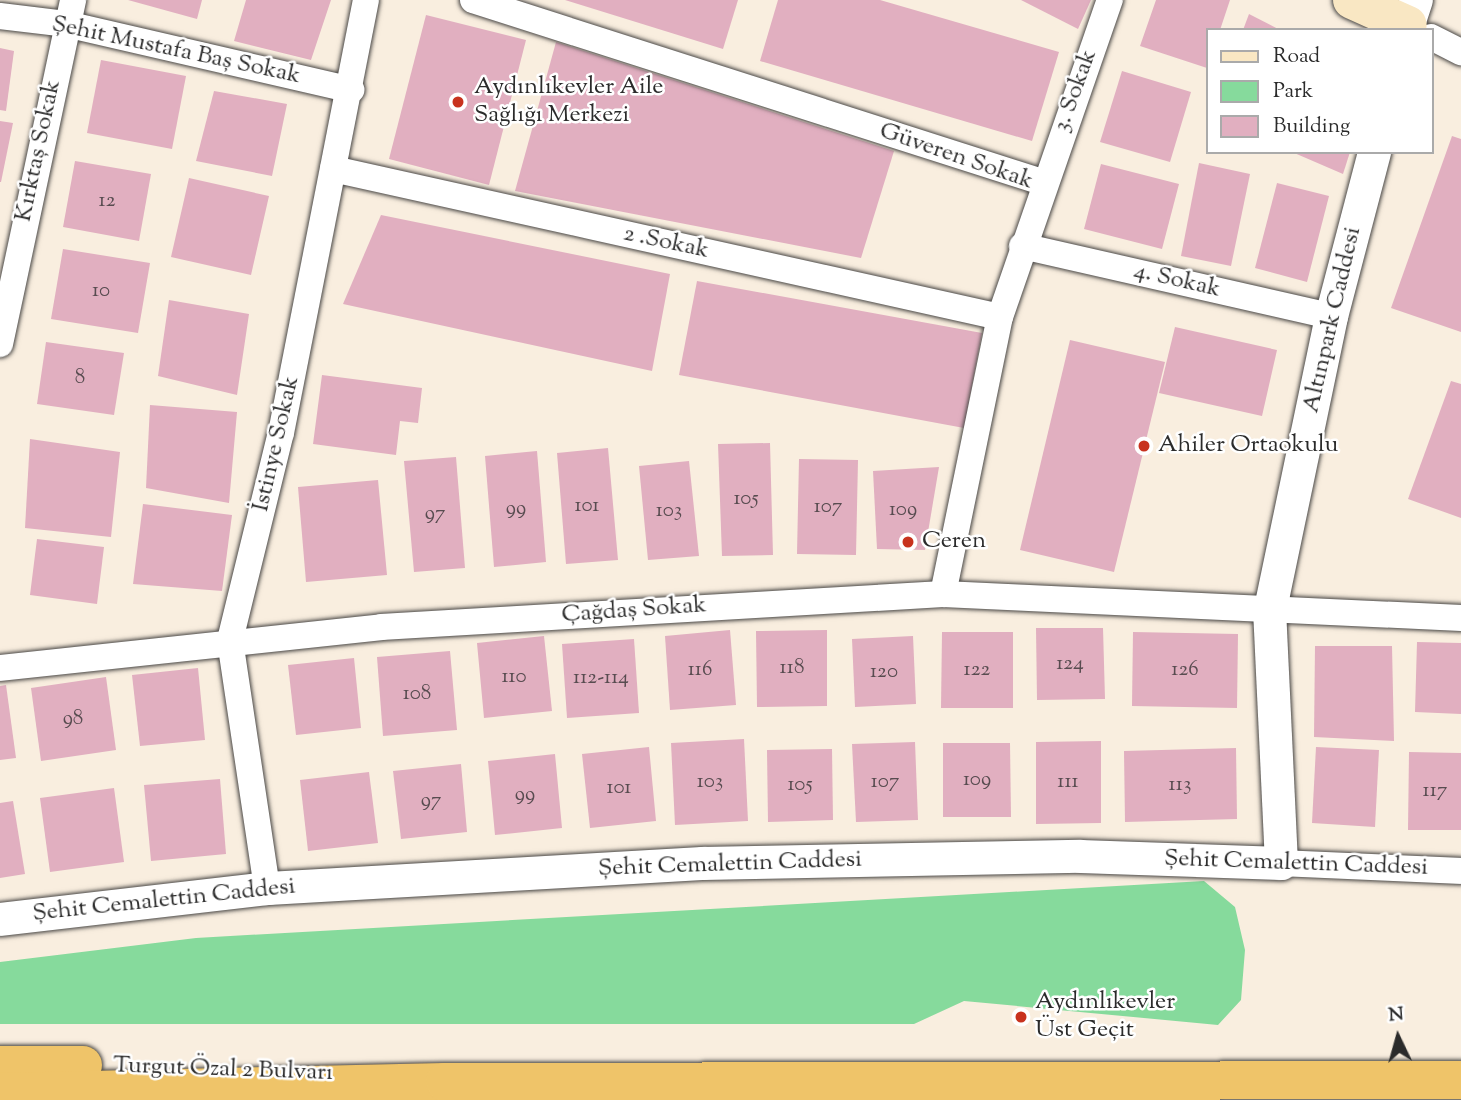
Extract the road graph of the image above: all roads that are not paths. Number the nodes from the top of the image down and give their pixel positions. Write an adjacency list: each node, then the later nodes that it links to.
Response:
1 (366, 0): 10 (street, İstinye Sokak)
2 (473, 0): 13 (street, Güveren Sokak)
3 (1110, 0): 13 (street, 3. Sokak)
4 (1352, 0): 7 (main road)
5 (70, 12): 6 (street, Şehit Mustafa Baş Sokak); 10 (street, Şehit Mustafa Baş Sokak); 17 (street, Kırktaş Sokak)
6 (0, 16)
7 (1416, 24)
8 (1433, 35): 9 (street)
9 (1461, 52)
10 (351, 90): 12 (street, İstinye Sokak)
11 (1373, 154): 15 (street, Altınpark Caddesi)
12 (333, 170): 16 (street, 2 .Sokak); 21 (street, İstinye Sokak)
13 (1042, 182): 14 (street, Güveren Sokak)
14 (1022, 246): 15 (street, 4. Sokak); 16 (street, Güveren Sokak)
15 (1331, 316): 19 (street, Altınpark Caddesi)
16 (1000, 317): 18 (street, Güveren Sokak)
17 (0, 344)
18 (943, 594): 19 (street, Çağdaş Sokak); 21 (street, Çağdaş Sokak)
19 (1269, 613): 20 (street, Çağdaş Sokak); 23 (street, Altınpark Caddesi)
20 (1461, 618)
21 (230, 640): 22 (street, Çağdaş Sokak); 25 (street, İstinye Sokak)
22 (0, 667)
23 (1281, 863): 24 (street, Şehit Cemalettin Caddesi); 25 (street, Şehit Cemalettin Caddesi)
24 (1461, 871)
25 (267, 888): 26 (street, Şehit Cemalettin Caddesi)
26 (0, 919)
27 (0, 1065): 29 (highway, Turgut Özal 2 Bulvarı)
28 (1461, 1080): 29 (highway, Turgut Özal 2 Bulvarı)
29 (445, 1082): 30 (highway, Turgut Özal 2 Bulvarı)
30 (0, 1092)

